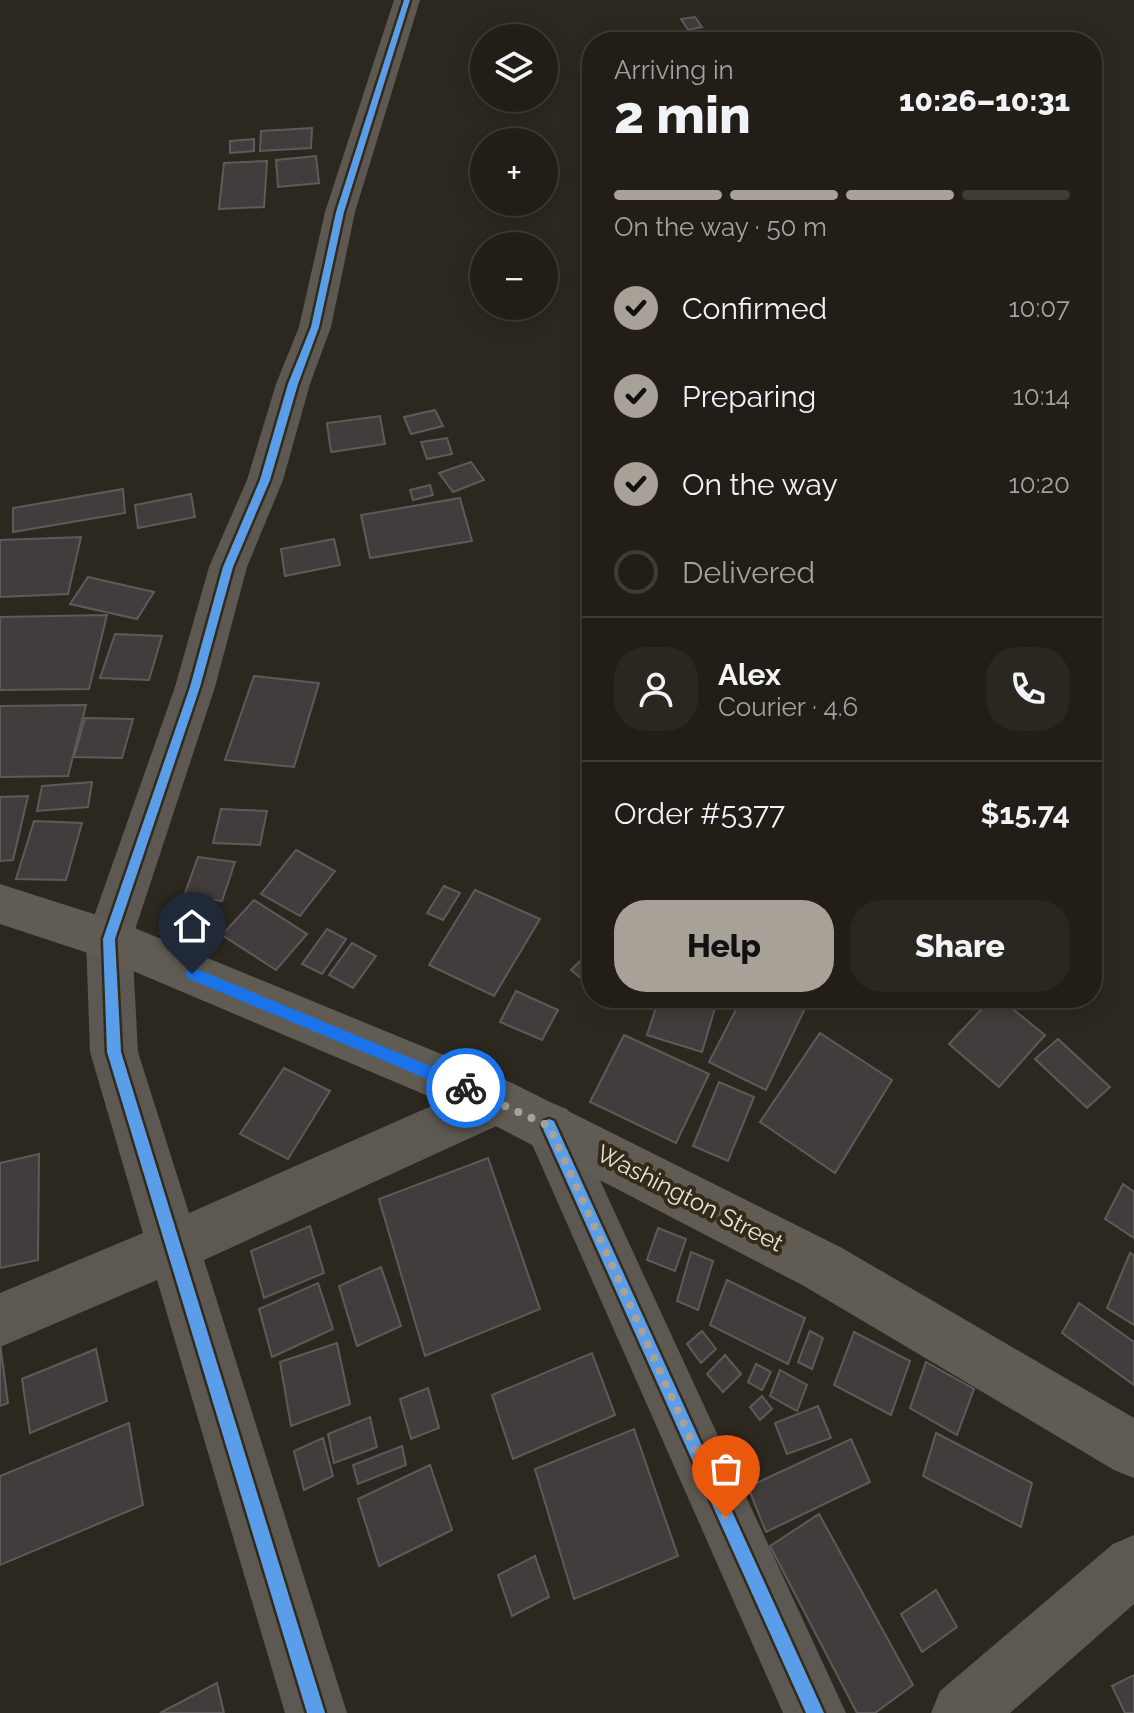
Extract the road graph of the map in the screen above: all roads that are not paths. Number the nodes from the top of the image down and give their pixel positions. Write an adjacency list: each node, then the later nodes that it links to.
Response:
1 (407, 0): 3 (street)
2 (0, 904): 3 (main road, Washington Street)
3 (109, 939): 4 (main road, Washington Street); 6 (street)
4 (497, 1101): 5 (main road, Washington Street); 6 (street)
5 (549, 1126): 8 (main road, Washington Street); 11 (street)
6 (175, 1246): 7 (street); 10 (street)
7 (0, 1320)
8 (1134, 1450)
9 (1134, 1565): 12 (street)
10 (316, 1713)
11 (815, 1713)
12 (962, 1713)

